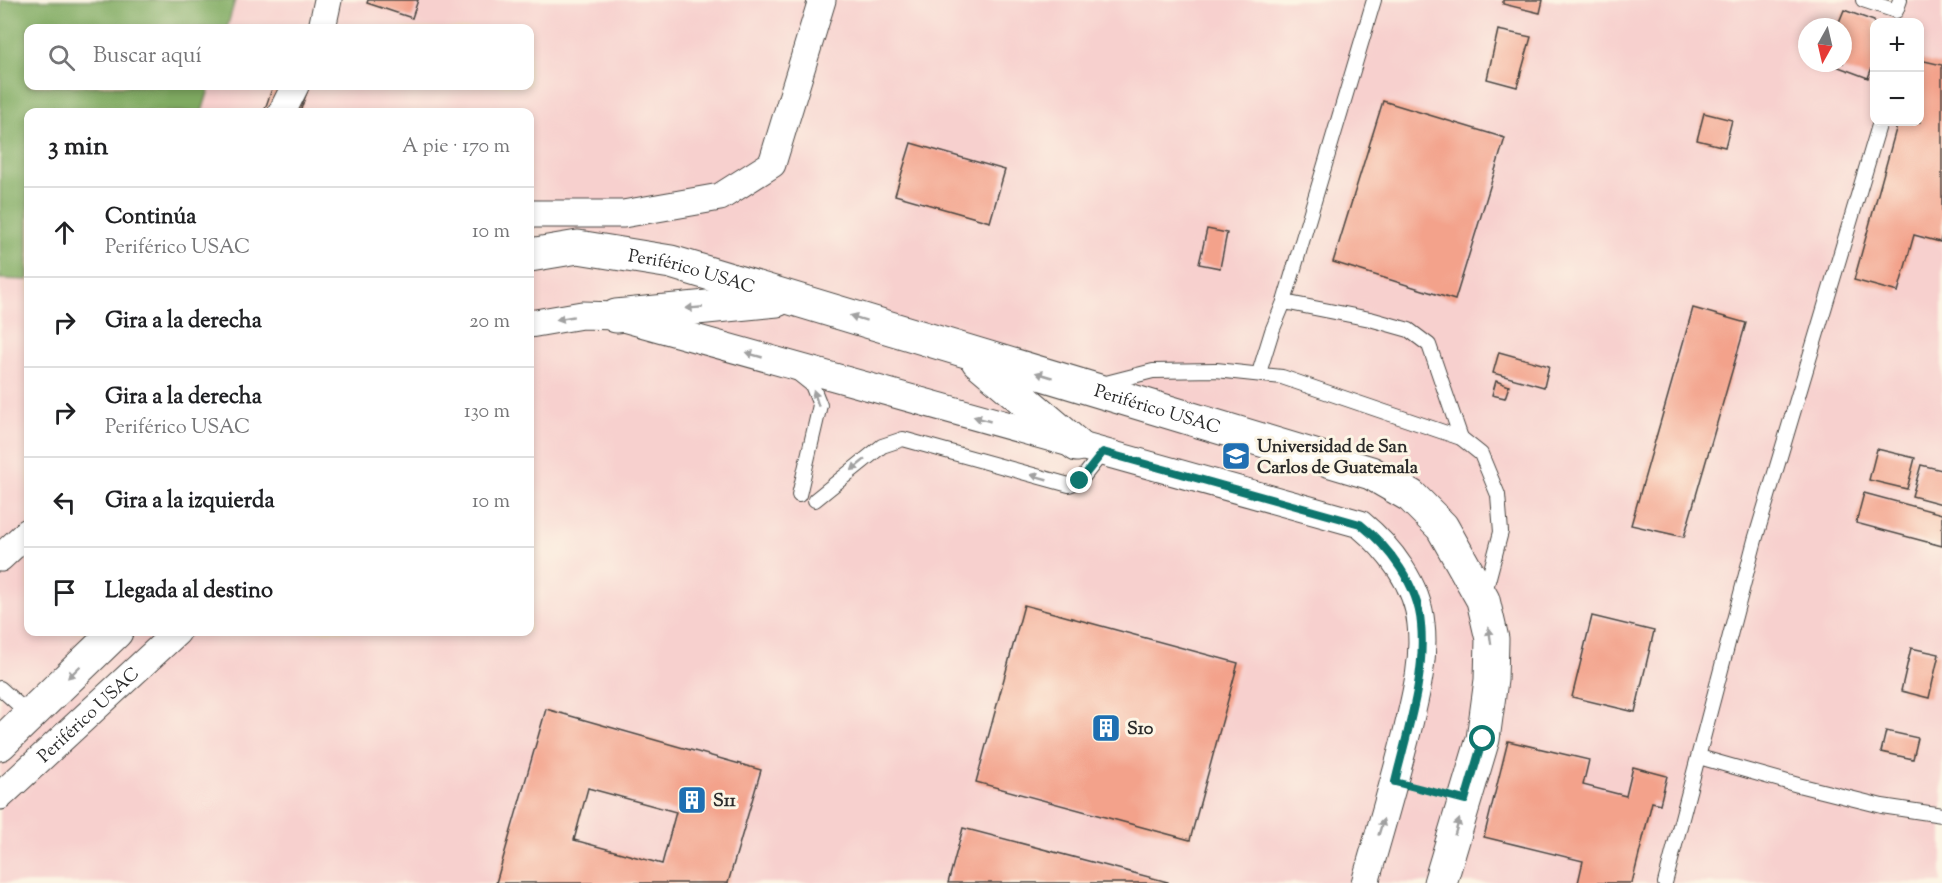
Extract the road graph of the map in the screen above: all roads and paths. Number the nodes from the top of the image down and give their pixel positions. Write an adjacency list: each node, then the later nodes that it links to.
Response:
1 (328, 0): 6 (street)
2 (822, 0): 10 (street)
3 (1374, 0): 13 (lane)
4 (1863, 0): 5 (lane)
5 (1898, 11)
6 (323, 24)
7 (293, 90): 8 (street)
8 (284, 108)
9 (1879, 126): 32 (lane)
10 (534, 214)
11 (534, 254): 12 (street, Periférico USAC)
12 (794, 299): 14 (street, one-way to 14); 16 (street, Periférico USAC, one-way to 12)
13 (1284, 302): 18 (lane); 20 (lane)
14 (616, 316): 15 (street, one-way to 15); 17 (street, one-way to 14)
15 (534, 323)
16 (967, 351): 19 (street, Periférico USAC, one-way to 16); 21 (street)
17 (784, 363): 21 (street, one-way to 17); 22 (lane, one-way to 17)
18 (1259, 374): 19 (lane); 20 (lane)
19 (1087, 388): 26 (street, Periférico USAC)
20 (1461, 438): 26 (lane)
21 (1090, 449): 23 (lane, one-way to 23); 33 (street)
22 (799, 495)
23 (815, 500)
24 (24, 536): 25 (street)
25 (0, 558)
26 (1483, 600): 35 (street, Periférico USAC, one-way to 26)
27 (112, 636): 30 (street, one-way to 30)
28 (173, 636): 34 (street, Periférico USAC)
29 (0, 688): 30 (lane)
30 (30, 715): 31 (street)
31 (1, 742)
32 (1699, 757): 36 (lane); 39 (lane)
33 (1395, 782): 35 (path); 37 (street, one-way to 33)
34 (0, 796)
35 (1465, 800): 38 (street, Periférico USAC, one-way to 35)
36 (1942, 815)
37 (1365, 883)
38 (1440, 883)
39 (1665, 883)

